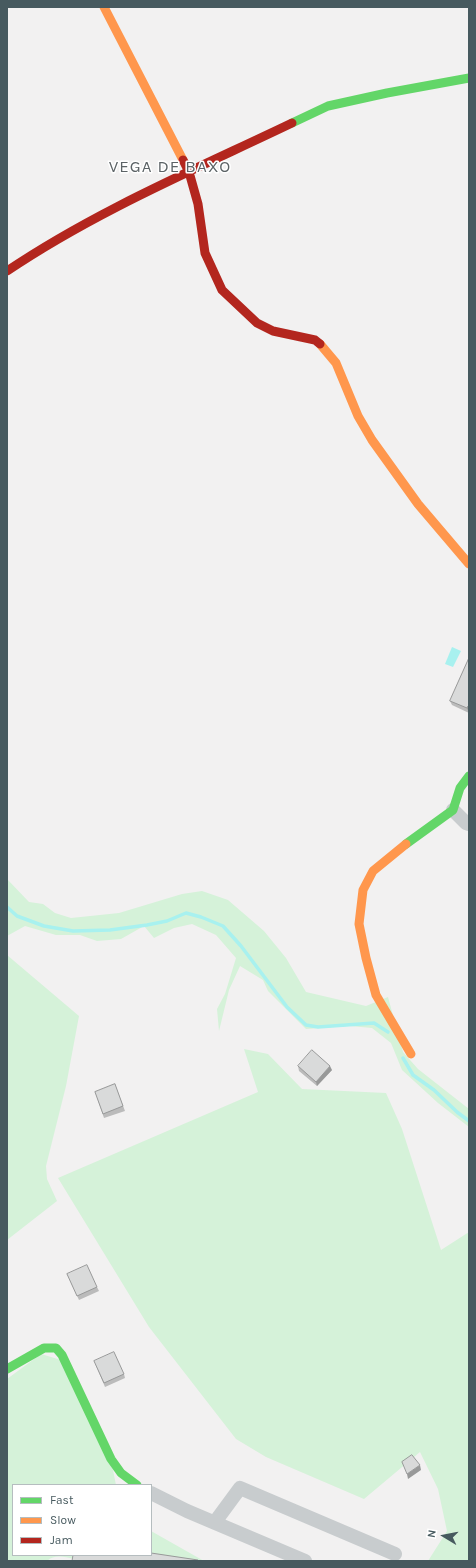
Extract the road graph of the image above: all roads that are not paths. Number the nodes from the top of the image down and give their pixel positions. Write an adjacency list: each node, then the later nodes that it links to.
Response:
1 (104, 7): 3 (street)
2 (469, 78): 3 (street)
3 (189, 172): 4 (street); 5 (street)
4 (7, 271)
5 (469, 564)
6 (469, 776): 7 (street)
7 (453, 810): 8 (street); 9 (street)
8 (469, 824)
9 (412, 1054)
10 (7, 1369): 11 (street)
11 (136, 1484)
12 (152, 1494): 13 (street)
13 (215, 1522): 14 (street); 15 (street)
14 (395, 1554)
15 (305, 1561)

